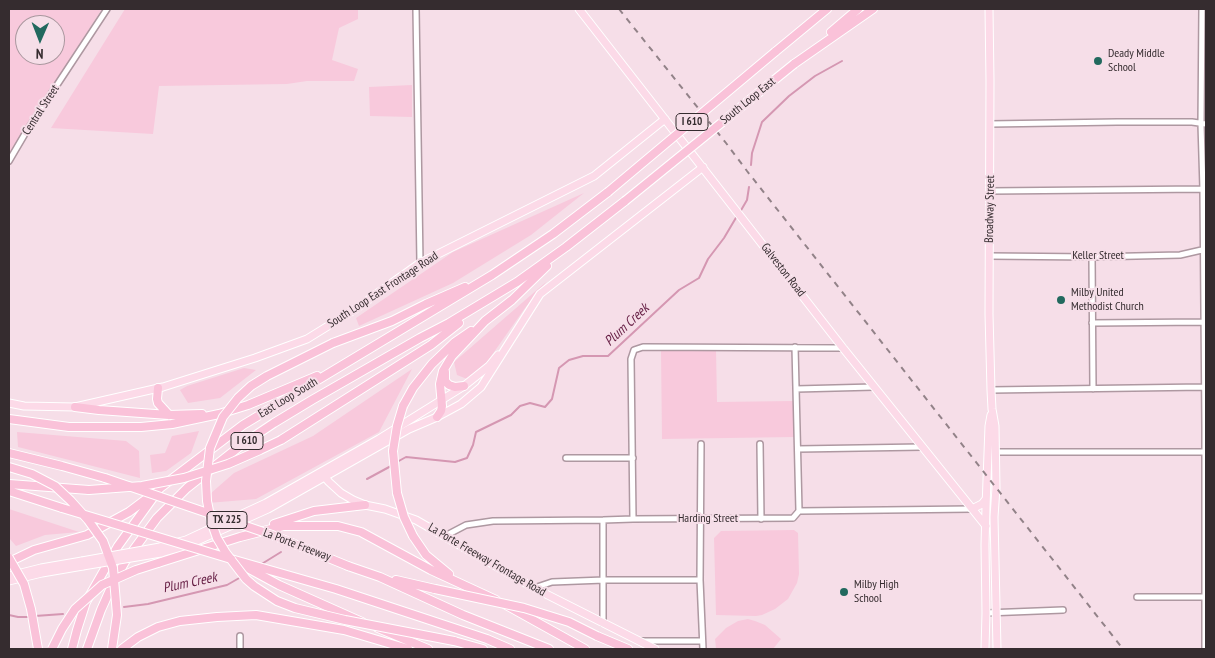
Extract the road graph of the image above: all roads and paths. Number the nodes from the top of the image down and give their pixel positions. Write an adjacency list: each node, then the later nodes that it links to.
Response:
1 (107, 9): 14 (street, Central Street)
2 (416, 9): 23 (street)
3 (579, 9): 11 (main road, Galveston Road)
4 (824, 9): 18 (highway, South Loop East / I 610, bridge)
5 (858, 9): 9 (highway)
6 (874, 9): 9 (highway)
7 (989, 9): 12 (main road, Broadway Street)
8 (1202, 9): 10 (street)
9 (840, 28): 19 (highway, South Loop East / I 610, bridge)
10 (1204, 63): 13 (street)
11 (665, 119): 15 (main road, Galveston Road); 23 (main road, South Loop East Frontage Road)
12 (990, 124): 13 (street); 17 (main road, Broadway Street)
13 (1204, 124): 16 (street)
14 (9, 161)
15 (703, 167): 30 (main road); 32 (main road, Galveston Road)
16 (1204, 187): 17 (street); 20 (street)
17 (990, 191): 21 (main road, Broadway Street)
18 (553, 234): 24 (highway, East Loop South / I 610)
19 (566, 247): 25 (highway, East Loop South / I 610); 27 (highway)
20 (1205, 250): 22 (street, Keller Street); 26 (street)
21 (989, 256): 22 (street, Keller Street); 42 (main road, Broadway Street)
22 (1092, 257): 29 (street)
23 (420, 263): 39 (main road, South Loop East Frontage Road)
24 (492, 275): 33 (highway, East Loop South / I 610); 110 (highway, bridge)
25 (478, 306): 63 (highway, bridge); 104 (highway, East Loop South / I 610)
26 (1205, 306): 28 (street)
27 (485, 321): 34 (highway); 89 (highway, bridge)
28 (1204, 322): 29 (street); 35 (street)
29 (1092, 323): 41 (street)
30 (508, 343): 36 (main road); 48 (main road)
31 (795, 347): 32 (street); 40 (street); 59 (street)
32 (843, 348): 37 (main road, Galveston Road)
33 (342, 365): 46 (highway); 64 (highway, East Loop South / I 610)
34 (445, 369): 36 (highway); 43 (highway)
35 (1205, 369): 38 (street)
36 (464, 386): 43 (main road)
37 (874, 387): 40 (street); 53 (main road, Galveston Road)
38 (1204, 387): 41 (street); 50 (street)
39 (158, 388): 45 (main road, South Loop East Frontage Road); 47 (highway)
40 (796, 389): 54 (street)
41 (1092, 389): 42 (street)
42 (990, 390): 55 (main road, Broadway Street)
43 (442, 400): 48 (highway); 62 (main road)
44 (9, 403): 45 (main road)
45 (75, 407): 47 (highway)
46 (219, 414): 47 (highway); 49 (highway)
47 (169, 415)
48 (438, 417): 60 (main road)
49 (9, 419)
50 (1206, 428): 56 (street)
51 (701, 444): 74 (street)
52 (760, 444): 75 (street)
53 (922, 447): 54 (street); 70 (main road, Galveston Road)
54 (798, 449): 71 (street)
55 (992, 452): 56 (street); 68 (main road, Broadway Street); 72 (main road, Broadway Street)
56 (1204, 452): 65 (street)
57 (9, 453): 85 (highway, La Porte Freeway / TX 225, bridge)
58 (566, 458): 59 (street)
59 (633, 458): 73 (street)
60 (352, 462): 62 (main road); 67 (main road)
61 (9, 467): 105 (highway, bridge)
62 (323, 475): 67 (main road, La Porte Freeway Frontage Road); 83 (main road, bridge)
63 (9, 484)
64 (160, 488): 82 (highway); 103 (highway, East Loop South / I 610)
65 (1206, 490): 79 (street)
66 (9, 491): 81 (highway, bridge)
67 (341, 493): 69 (main road, La Porte Freeway Frontage Road)
68 (986, 499): 70 (main road); 72 (main road, Broadway Street)
69 (365, 505): 77 (main road, La Porte Freeway Frontage Road); 78 (highway)
70 (972, 509): 71 (street, Harding Street); 72 (main road, Galveston Road)
71 (799, 511): 75 (street, Harding Street)
72 (986, 517): 94 (main road, Broadway Street); 95 (main road, Galveston Road)
73 (633, 519): 74 (street, Harding Street); 76 (street, Harding Street)
74 (701, 519): 75 (street, Harding Street); 87 (street)
75 (761, 519)
76 (603, 520): 77 (street, Harding Street); 86 (street)
77 (445, 536): 90 (main road, La Porte Freeway Frontage Road)
78 (240, 537): 89 (highway); 102 (highway, bridge)
79 (1205, 553): 92 (street)
80 (9, 558): 101 (highway, bridge)
81 (231, 559): 109 (highway); 111 (highway)
82 (9, 562)
83 (82, 564): 84 (main road); 88 (main road)
84 (9, 576)
85 (380, 577): 112 (highway, La Porte Freeway / TX 225); 114 (highway, bridge)
86 (604, 580): 87 (street); 90 (street); 97 (street)
87 (700, 580): 100 (street)
88 (9, 581)
89 (469, 588): 113 (highway)
90 (534, 588): 97 (main road, La Porte Freeway Frontage Road)
91 (1137, 597): 92 (street)
92 (1205, 597): 96 (street)
93 (1063, 610): 94 (street)
94 (996, 612): 95 (street); 118 (main road, Broadway Street)
95 (986, 613): 117 (main road)
96 (1206, 619): 119 (street)
97 (603, 623): 99 (main road, La Porte Freeway Frontage Road)
98 (240, 636): 107 (street)
99 (638, 641): 100 (street); 115 (main road, La Porte Freeway Frontage Road)
100 (702, 641): 116 (street)
101 (38, 649)
102 (52, 649)
103 (72, 649)
104 (87, 649)
105 (112, 649)
106 (122, 649): 108 (highway)
107 (240, 649)
108 (408, 649)
109 (428, 649)
110 (484, 649)
111 (510, 649)
112 (549, 649)
113 (585, 649)
114 (628, 649)
115 (656, 649)
116 (703, 649)
117 (985, 649)
118 (997, 649)
119 (1205, 649)

